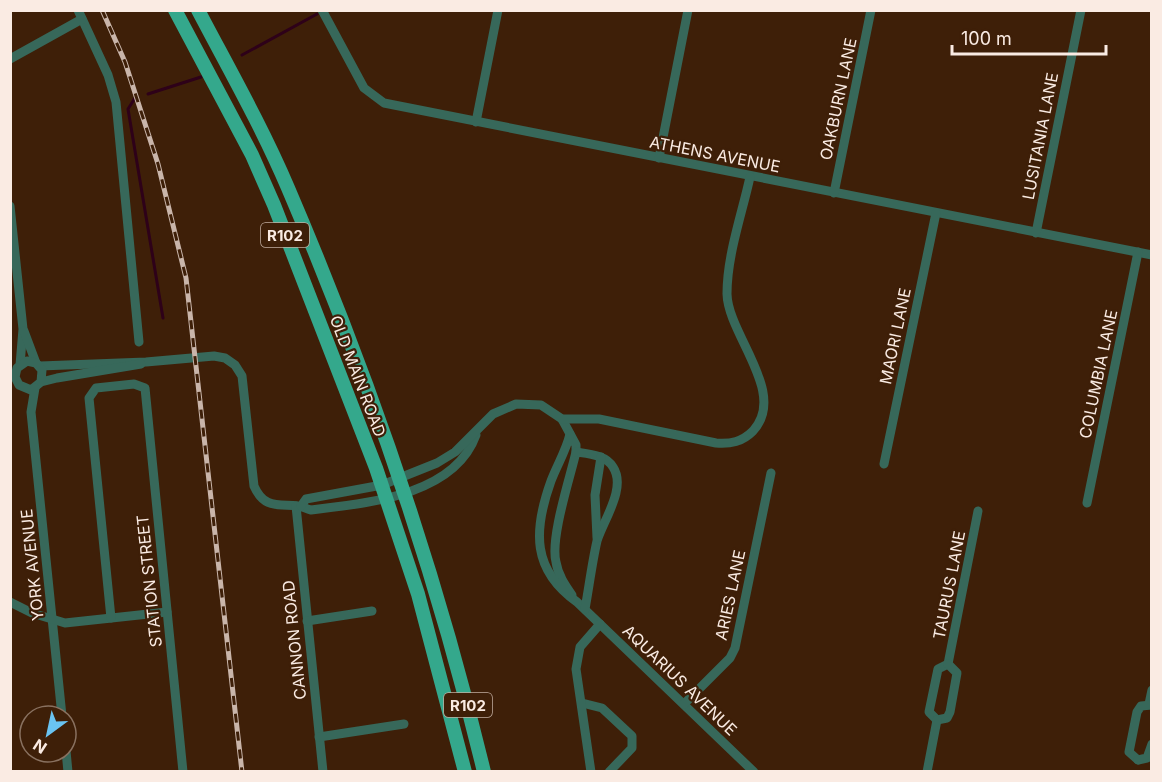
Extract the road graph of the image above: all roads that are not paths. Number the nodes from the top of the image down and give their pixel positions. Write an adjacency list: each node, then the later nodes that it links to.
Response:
1 (175, 10): 35 (main road, OLD MAIN ROAD / R102)
2 (198, 10): 34 (main road, OLD MAIN ROAD / R102)
3 (322, 10): 10 (street, ATHENS AVENUE)
4 (498, 10): 10 (street)
5 (688, 10): 11 (street)
6 (871, 10): 13 (street, OAKBURN LANE)
7 (1081, 10): 16 (street, LUSITANIA LANE)
8 (80, 15): 9 (street); 20 (street)
9 (10, 59)
10 (476, 122): 11 (street, ATHENS AVENUE)
11 (659, 158): 12 (street, ATHENS AVENUE)
12 (750, 177): 13 (street, ATHENS AVENUE); 27 (street)
13 (834, 193): 15 (street, ATHENS AVENUE)
14 (10, 206): 19 (street)
15 (936, 213): 16 (street, ATHENS AVENUE); 32 (street, MAORI LANE)
16 (1036, 233): 17 (street, ATHENS AVENUE)
17 (1138, 252): 18 (street, ATHENS AVENUE); 38 (street, COLUMBIA LANE)
18 (1152, 255)
19 (23, 329): 22 (street); 23 (street)
20 (139, 342)
21 (146, 363): 22 (street); 24 (street); 39 (street)
22 (38, 364): 23 (street); 24 (street)
23 (15, 371): 25 (street)
24 (38, 385): 25 (street); 26 (street, YORK AVENUE)
25 (17, 387): 26 (street, YORK AVENUE)
26 (32, 412): 47 (street, YORK AVENUE)
27 (562, 419): 28 (street); 29 (street)
28 (477, 432): 34 (street); 36 (street)
29 (570, 434): 30 (street); 43 (street, AQUARIUS AVENUE)
30 (576, 452): 31 (street); 43 (street, AQUARIUS AVENUE)
31 (601, 457): 41 (street); 41 (street)
32 (884, 464)
33 (771, 473): 54 (street, ARIES LANE)
34 (400, 478): 35 (street); 36 (main road, OLD MAIN ROAD / R102)
35 (382, 486): 37 (main road, OLD MAIN ROAD / R102); 39 (street)
36 (405, 493): 37 (street); 64 (main road, OLD MAIN ROAD / R102)
37 (388, 500): 39 (street); 63 (main road, OLD MAIN ROAD / R102)
38 (1087, 503)
39 (298, 506): 48 (street, CANNON ROAD)
40 (978, 511): 50 (street, TAURUS LANE)
41 (598, 540): 43 (street)
42 (10, 602): 47 (street)
43 (581, 606): 49 (street, AQUARIUS AVENUE)
44 (372, 611): 48 (street)
45 (167, 612): 46 (street); 46 (street, STATION STREET); 61 (street, STATION STREET)
46 (111, 618): 47 (street)
47 (53, 619): 53 (street, YORK AVENUE)
48 (308, 621): 58 (street, CANNON ROAD)
49 (600, 624): 52 (street); 54 (street, AQUARIUS AVENUE)
50 (948, 664): 56 (street, TAURUS LANE); 56 (street, TAURUS LANE)
51 (1152, 690): 55 (street)
52 (582, 703): 65 (street); 66 (street)
53 (62, 704)
54 (684, 704): 67 (street, AQUARIUS AVENUE)
55 (1150, 705): 60 (street)
56 (937, 720): 68 (street, TAURUS LANE)
57 (404, 724): 58 (street)
58 (319, 737): 62 (street, CANNON ROAD)
59 (1152, 744): 60 (street)
60 (1138, 760): 69 (street)
61 (183, 771)
62 (323, 771)
63 (465, 771)
64 (484, 771)
65 (591, 771)
66 (609, 771)
67 (754, 771)
68 (927, 771)
69 (1136, 771)

